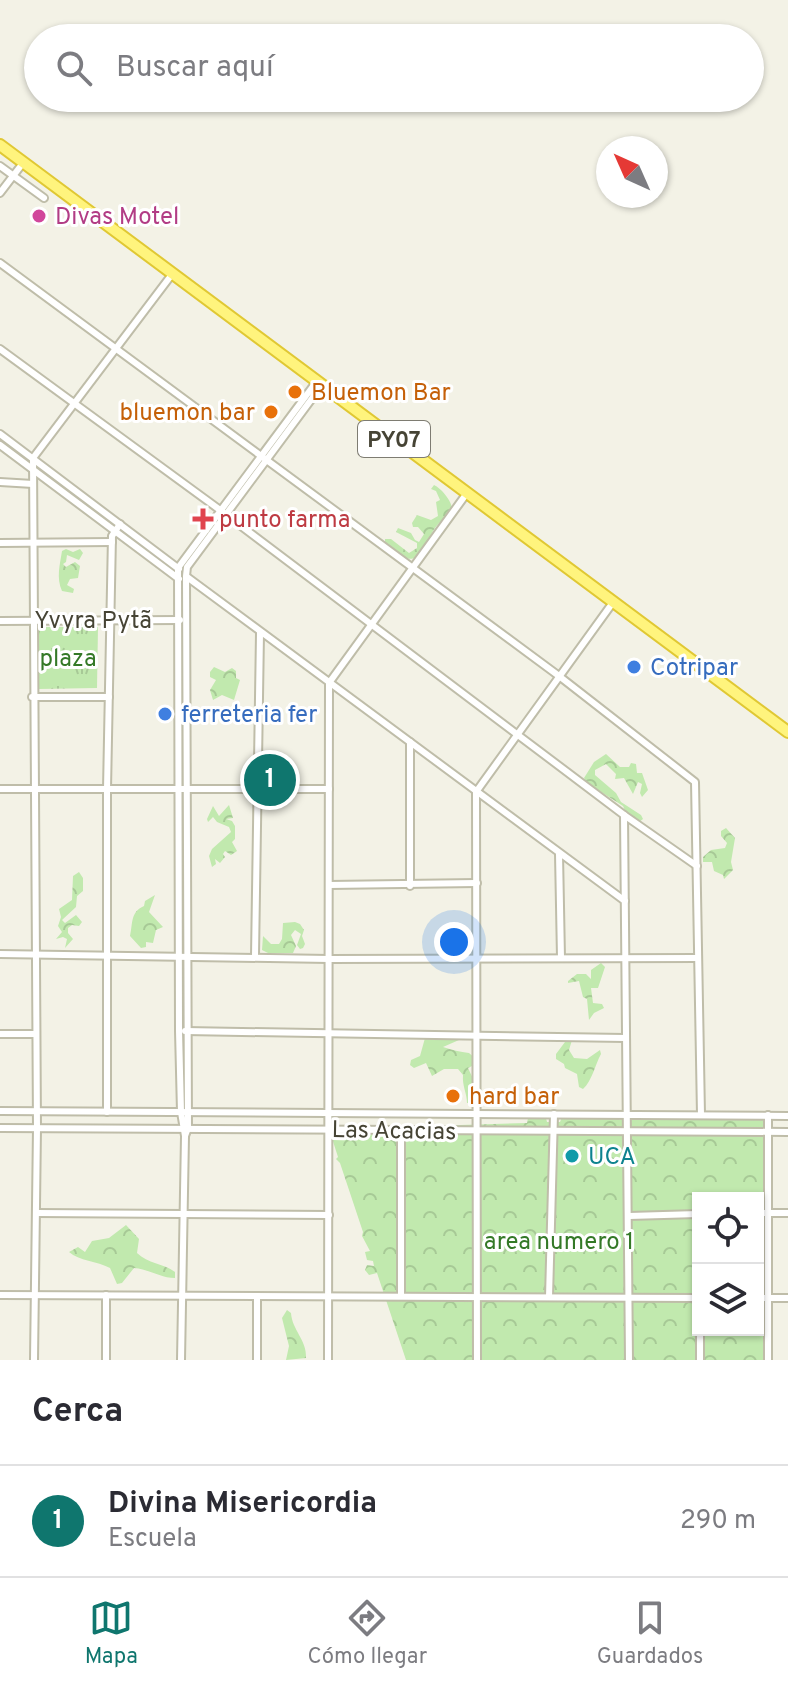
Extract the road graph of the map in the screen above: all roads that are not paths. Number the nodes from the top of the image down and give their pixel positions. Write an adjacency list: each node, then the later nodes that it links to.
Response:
1 (0, 145): 2 (highway, PY07)
2 (23, 163): 4 (street); 8 (highway, PY07)
3 (0, 166): 4 (street)
4 (13, 176): 5 (street); 6 (street)
5 (0, 193)
6 (44, 198)
7 (0, 263): 10 (street)
8 (173, 273): 10 (street); 11 (highway, PY07)
9 (0, 349): 12 (street)
10 (117, 349): 12 (street); 16 (street)
11 (319, 383): 16 (street); 20 (highway, PY07)
12 (74, 404): 15 (street); 21 (street)
13 (0, 434): 15 (street)
14 (0, 445): 17 (street)
15 (33, 458): 17 (street); 22 (street)
16 (263, 459): 21 (street); 28 (street)
17 (33, 470): 19 (street); 23 (street)
18 (0, 482): 19 (street)
19 (33, 484): 26 (street)
20 (467, 493): 28 (street); 32 (highway, PY07)
21 (222, 513): 27 (street); 29 (street); 37 (street)
22 (120, 524): 23 (street); 27 (street)
23 (115, 531): 24 (street); 29 (street)
24 (112, 542): 26 (street); 34 (street)
25 (0, 543): 26 (street)
26 (33, 543): 33 (street)
27 (178, 568): 29 (street)
28 (411, 569): 37 (street); 39 (street)
29 (182, 577): 30 (street); 31 (street); 35 (street)
30 (186, 586): 31 (street); 35 (street)
31 (199, 589): 38 (street)
32 (614, 601): 39 (street); 43 (highway, PY07)
33 (34, 620): 34 (street, Yvyra Pytã); 36 (street, Yvyra Pytã); 41 (street)
34 (111, 620): 35 (street, Yvyra Pytã); 42 (street)
35 (182, 620): 49 (street)
36 (0, 621)
37 (371, 623): 40 (street); 44 (street)
38 (260, 633): 40 (street); 50 (street)
39 (559, 676): 44 (street); 55 (street)
40 (329, 683): 45 (street); 51 (street)
41 (33, 697): 42 (street); 47 (street)
42 (109, 697): 48 (street)
43 (788, 732)
44 (516, 734): 52 (street); 53 (street)
45 (410, 742): 52 (street); 58 (street)
46 (0, 789): 47 (street)
47 (35, 789): 48 (street); 61 (street)
48 (107, 789): 49 (street); 62 (street)
49 (184, 789): 50 (street); 63 (street)
50 (258, 789): 51 (street); 64 (street)
51 (329, 789): 57 (street)
52 (476, 792): 54 (street); 56 (street)
53 (624, 815): 55 (street); 59 (street)
54 (559, 854): 59 (street); 66 (street)
55 (697, 866): 68 (street)
56 (477, 883): 58 (street); 65 (street)
57 (329, 885): 58 (street); 69 (street)
58 (410, 886)
59 (625, 901): 67 (street)
60 (0, 954): 61 (street)
61 (36, 954): 62 (street); 72 (street)
62 (106, 955): 63 (street); 78 (street)
63 (183, 956): 64 (street); 70 (street)
64 (255, 956): 69 (street)
65 (477, 958): 66 (street); 69 (street); 74 (street)
66 (561, 958): 67 (street)
67 (625, 958): 68 (street); 75 (street)
68 (698, 958): 84 (street)
69 (329, 959): 73 (street)
70 (183, 1031): 73 (street); 79 (street)
71 (0, 1034): 72 (street)
72 (36, 1034): 77 (street)
73 (329, 1034): 74 (street); 81 (street)
74 (477, 1035): 75 (street); 80 (street)
75 (625, 1038): 83 (street)
76 (0, 1111): 77 (street, Las Acacias)
77 (36, 1111): 78 (street, Las Acacias); 88 (street)
78 (107, 1112): 79 (street, Las Acacias)
79 (185, 1112): 81 (street, Las Acacias); 90 (street)
80 (478, 1112): 81 (street, Las Acacias); 82 (street, Las Acacias); 94 (street)
81 (329, 1113): 89 (street)
82 (554, 1114): 83 (street, Las Acacias); 92 (street)
83 (625, 1115): 84 (street, Las Acacias); 93 (street)
84 (701, 1115): 85 (street, Las Acacias)
85 (768, 1115): 86 (street, Las Acacias); 95 (street)
86 (788, 1116)
87 (0, 1128): 88 (street, Las Acacias)
88 (37, 1128): 90 (street, Las Acacias); 97 (street)
89 (329, 1129): 90 (street, Las Acacias); 91 (street, Las Acacias); 103 (street)
90 (185, 1130): 101 (street)
91 (401, 1130): 94 (street, Las Acacias); 111 (street)
92 (554, 1130): 93 (street, Las Acacias); 94 (street, Las Acacias); 113 (street)
93 (626, 1130): 95 (street, Las Acacias); 104 (street)
94 (478, 1131): 112 (street)
95 (768, 1132): 96 (street, Las Acacias); 99 (street)
96 (788, 1132)
97 (36, 1213): 101 (street); 106 (street)
98 (764, 1213): 99 (street)
99 (768, 1213): 100 (street); 116 (street)
100 (788, 1213)
101 (183, 1214): 103 (street); 108 (street)
102 (692, 1214): 104 (street)
103 (329, 1215): 110 (street)
104 (629, 1216): 114 (street)
105 (0, 1295): 106 (street)
106 (35, 1295): 107 (street); 119 (street)
107 (106, 1295): 108 (street); 120 (street)
108 (182, 1296): 109 (street); 121 (street)
109 (257, 1296): 110 (street); 122 (street)
110 (328, 1296): 111 (street); 123 (street)
111 (401, 1296): 112 (street)
112 (477, 1297): 113 (street); 124 (street)
113 (549, 1297): 114 (street)
114 (629, 1297): 115 (street); 125 (street)
115 (692, 1298)
116 (767, 1298): 117 (street); 127 (street)
117 (788, 1298)
118 (700, 1336): 126 (street)
119 (34, 1360)
120 (106, 1360)
121 (181, 1360)
122 (257, 1360)
123 (328, 1360)
124 (477, 1360)
125 (629, 1360)
126 (700, 1360)
127 (768, 1360)

